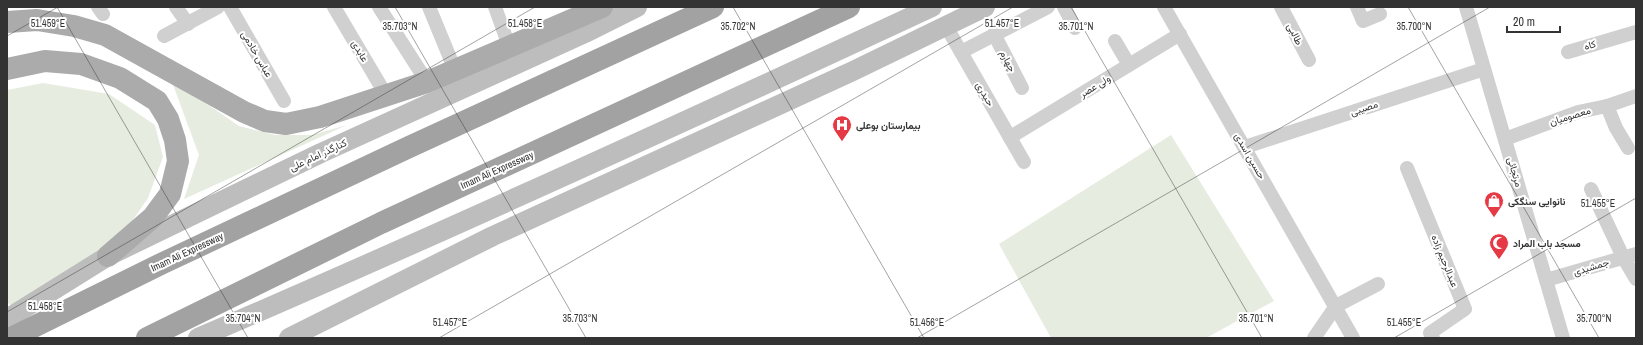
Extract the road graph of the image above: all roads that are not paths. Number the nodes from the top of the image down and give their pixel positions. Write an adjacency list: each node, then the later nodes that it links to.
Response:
1 (176, 7): 23 (street)
2 (218, 7): 23 (street)
3 (230, 7): 43 (street, عباس خادمی)
4 (334, 7): 41 (street, عابدی)
5 (380, 7): 39 (street)
6 (429, 7): 38 (street)
7 (495, 7): 31 (street)
8 (602, 7): 20 (main road)
9 (637, 7): 52 (main road, کنارگذر امام علی)
10 (713, 7): 60 (highway, Imam Ali Expressway)
11 (849, 7): 61 (highway, Imam Ali Expressway)
12 (932, 7): 62 (main road)
13 (985, 7): 24 (main road)
14 (1048, 7): 27 (street)
15 (1064, 7): 25 (street)
16 (1281, 7): 34 (street, طالبی)
17 (1357, 7): 21 (street)
18 (1466, 7): 37 (street, مرتجائی)
19 (1169, 8): 28 (street, حسین اسدی)
20 (571, 13): 31 (main road)
21 (1380, 14)
22 (7, 22): 41 (main road)
23 (188, 24): 29 (street)
24 (946, 26): 32 (street, حیدری); 63 (main road)
25 (1075, 28)
26 (1636, 32): 33 (street, کاه)
27 (994, 34): 32 (street); 40 (street, چهارم)
28 (1180, 34): 35 (street, ولی عصر); 47 (street, حسین اسدی)
29 (164, 36)
30 (1115, 40): 35 (street)
31 (509, 46): 38 (main road)
32 (961, 52): 45 (street, حیدری)
33 (1568, 52)
34 (1309, 60)
35 (1129, 66): 45 (street, ولی عصر)
36 (7, 69): 52 (main road)
37 (1484, 69): 46 (street, مرتجائی); 47 (street, مصیبی)
38 (455, 70): 39 (main road)
39 (427, 82): 41 (main road)
40 (1022, 88)
41 (386, 95)
42 (1636, 96): 44 (street, معصومیان)
43 (284, 101)
44 (1607, 106): 46 (street, معصومیان); 48 (street)
45 (1010, 138): 49 (street, حیدری)
46 (1505, 139): 55 (street, مرتجائی)
47 (1245, 147): 57 (street, حسین اسدی)
48 (1628, 148)
49 (1024, 162)
50 (1407, 168): 66 (street, عبدالرحیم زاده)
51 (1591, 189): 53 (street)
52 (108, 256): 58 (main road, کنارگذر امام علی)
53 (1630, 256): 54 (street); 55 (street, جمشیدی)
54 (1636, 279)
55 (1546, 280): 67 (street, مرتجائی)
56 (1378, 284): 57 (street)
57 (1336, 306): 64 (street); 65 (street, حسین اسدی)
58 (7, 319)
59 (7, 335): 60 (main road)
60 (11, 338)
61 (147, 338)
62 (198, 338)
63 (289, 338)
64 (1314, 338)
65 (1353, 338)
66 (1433, 338)
67 (1563, 338)

